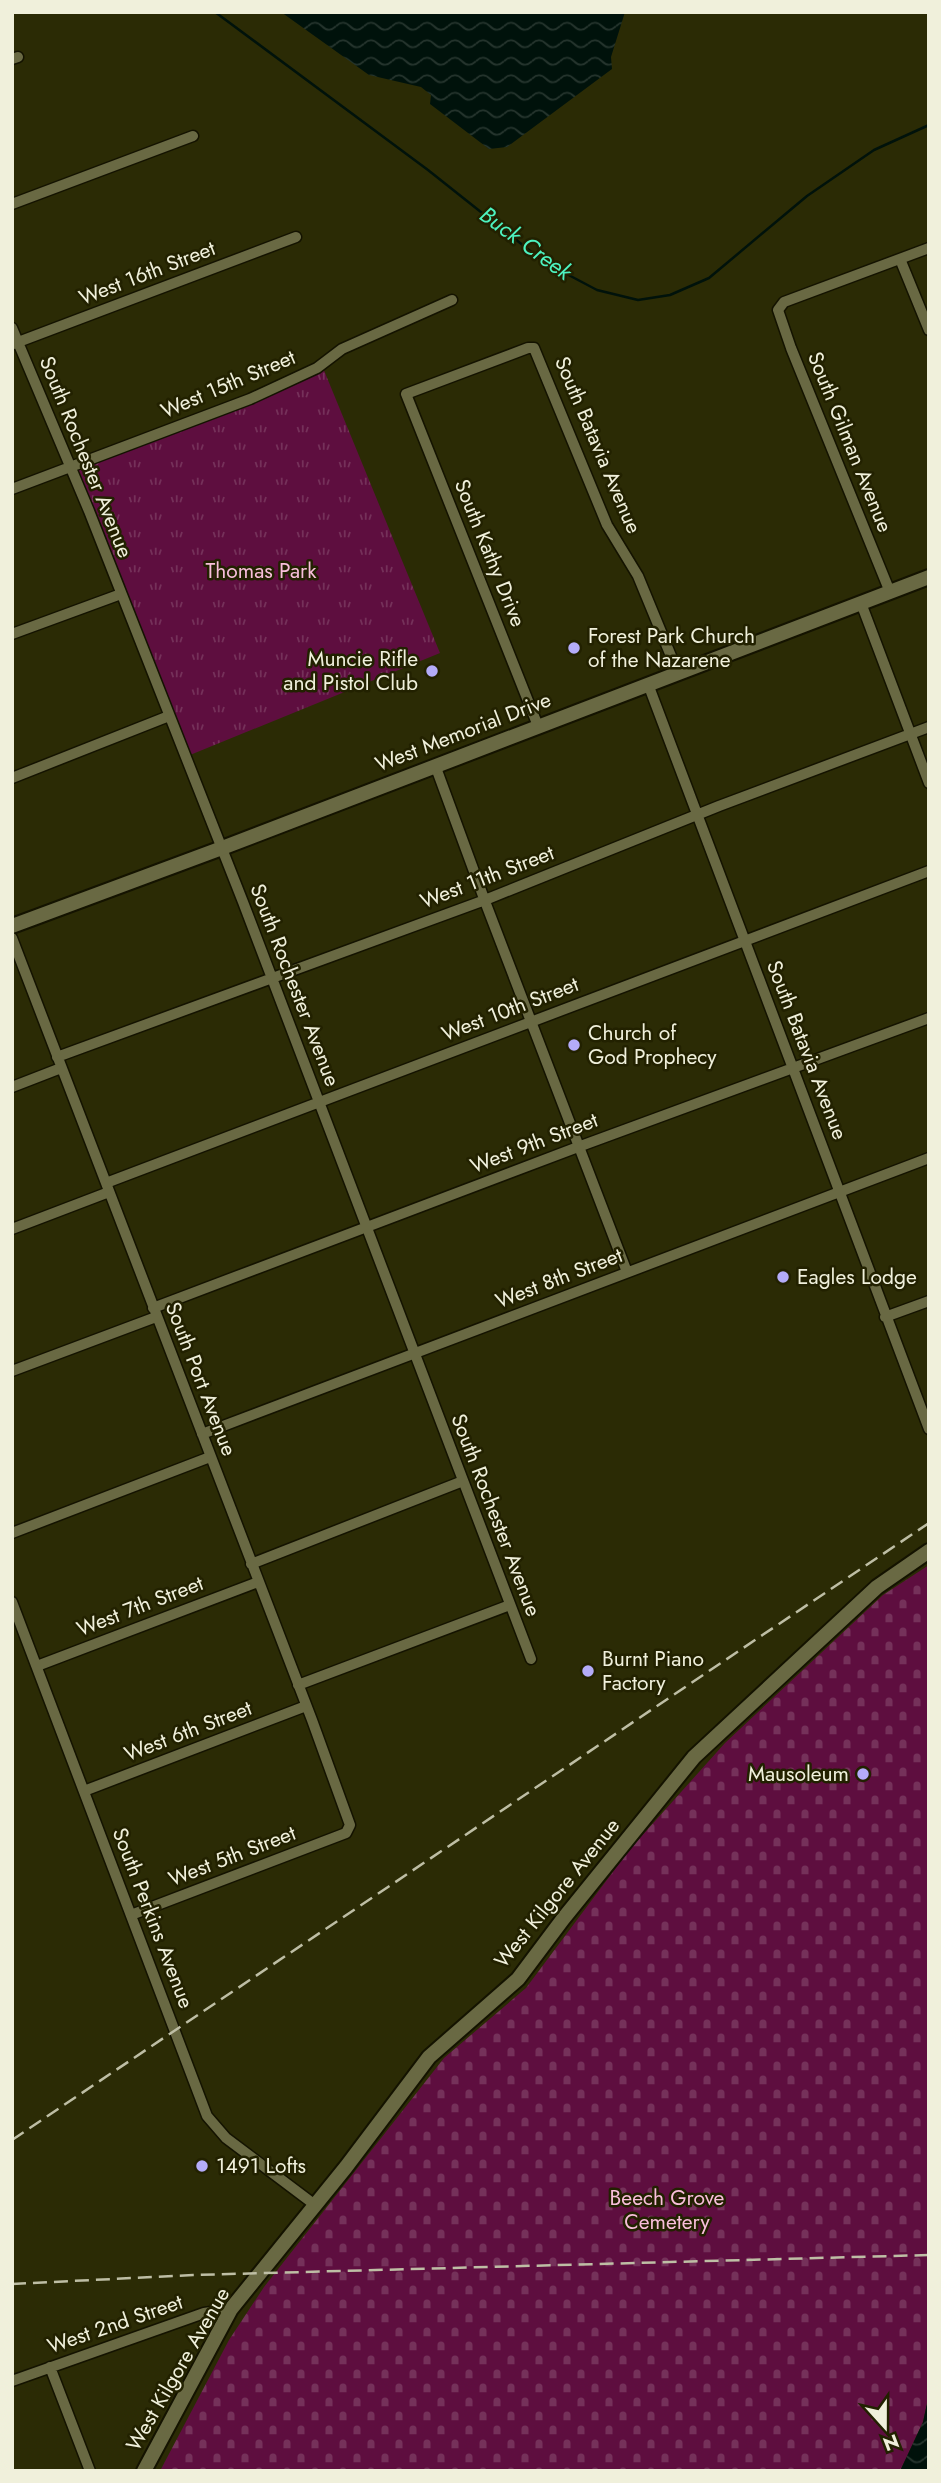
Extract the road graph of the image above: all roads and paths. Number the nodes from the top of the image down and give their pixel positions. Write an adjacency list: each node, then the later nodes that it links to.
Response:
1 (193, 136): 2 (street)
2 (12, 204)
3 (296, 237): 9 (street, West 16th Street)
4 (929, 248): 5 (street)
5 (900, 259): 8 (street); 14 (street, South Gilman Avenue)
6 (452, 300): 11 (street, West 15th Street)
7 (12, 328): 9 (street, South Rochester Avenue)
8 (929, 330)
9 (15, 343): 11 (street, South Rochester Avenue)
10 (534, 348): 18 (street, South Batavia Avenue); 21 (street, South Kathy Drive)
11 (69, 468): 12 (street, West 15th Street); 15 (street, South Rochester Avenue)
12 (12, 489)
13 (929, 577): 14 (main road, West Memorial Drive)
14 (890, 592): 16 (main road, West Memorial Drive)
15 (121, 594): 17 (street); 20 (street, South Rochester Avenue)
16 (861, 603): 18 (main road, West Memorial Drive); 23 (street)
17 (12, 635)
18 (678, 673): 19 (main road, West Memorial Drive)
19 (648, 684): 21 (main road, West Memorial Drive); 27 (street, South Batavia Avenue)
20 (169, 716): 25 (street); 28 (street, South Rochester Avenue)
21 (538, 726): 24 (main road, West Memorial Drive)
22 (929, 727): 23 (street, West 11th Street)
23 (910, 734): 26 (street); 27 (street, West 11th Street)
24 (435, 765): 28 (main road, West Memorial Drive); 30 (street)
25 (12, 778)
26 (929, 783)
27 (697, 815): 30 (street, West 11th Street); 33 (street, South Batavia Avenue)
28 (222, 848): 31 (main road, West Memorial Drive); 34 (street, South Rochester Avenue)
29 (929, 871): 33 (street, West 10th Street)
30 (485, 900): 34 (street, West 11th Street); 36 (street)
31 (12, 926)
32 (12, 938): 37 (street, South Port Avenue)
33 (745, 941): 36 (street, West 10th Street); 39 (street, South Batavia Avenue)
34 (272, 979): 37 (street, West 11th Street); 41 (street, South Rochester Avenue)
35 (929, 1018): 39 (street, West 9th Street)
36 (531, 1022): 41 (street, West 10th Street); 42 (street)
37 (57, 1057): 38 (street, South Port Avenue)
38 (61, 1068): 40 (street); 44 (street, South Port Avenue)
39 (793, 1069): 42 (street, West 9th Street); 45 (street, South Batavia Avenue)
40 (12, 1087)
41 (318, 1102): 44 (street, West 10th Street); 46 (street, South Rochester Avenue)
42 (578, 1147): 46 (street, West 9th Street); 48 (street)
43 (929, 1158): 45 (street, West 8th Street)
44 (108, 1188): 47 (street, West 10th Street); 50 (street, South Port Avenue)
45 (839, 1192): 48 (street, West 8th Street); 51 (street, South Batavia Avenue)
46 (367, 1227): 50 (street, West 9th Street); 52 (street, South Rochester Avenue)
47 (12, 1229)
48 (627, 1272): 52 (street, West 8th Street)
49 (929, 1301): 51 (street)
50 (155, 1312): 53 (street, West 9th Street); 55 (street, South Port Avenue)
51 (885, 1317): 54 (street, South Batavia Avenue)
52 (414, 1353): 55 (street, West 8th Street); 57 (street, South Rochester Avenue)
53 (12, 1371)
54 (929, 1429)
55 (202, 1434): 56 (street, South Port Avenue)
56 (210, 1457): 58 (street); 60 (street, South Port Avenue)
57 (463, 1481): 60 (street); 63 (street, South Rochester Avenue)
58 (12, 1533)
59 (929, 1551): 71 (main road, West Kilgore Avenue)
60 (251, 1564): 61 (street, South Port Avenue)
61 (258, 1582): 65 (street, West 7th Street); 66 (street, South Port Avenue)
62 (12, 1602): 65 (street, South Perkins Avenue)
63 (510, 1605): 64 (street, South Rochester Avenue); 66 (street)
64 (531, 1659)
65 (37, 1666): 68 (street, South Perkins Avenue)
66 (298, 1685): 67 (street, South Port Avenue)
67 (306, 1706): 68 (street, West 6th Street); 69 (street, South Port Avenue)
68 (84, 1791): 70 (street, South Perkins Avenue)
69 (346, 1833): 70 (street, West 5th Street)
70 (131, 1915): 71 (street, South Perkins Avenue)
71 (314, 2205): 72 (main road, West Kilgore Avenue)
72 (231, 2309): 73 (street, West 2nd Street); 76 (main road, West Kilgore Avenue)
73 (50, 2367): 74 (street, West 2nd Street); 75 (street)
74 (12, 2381)
75 (90, 2471)
76 (144, 2471)

